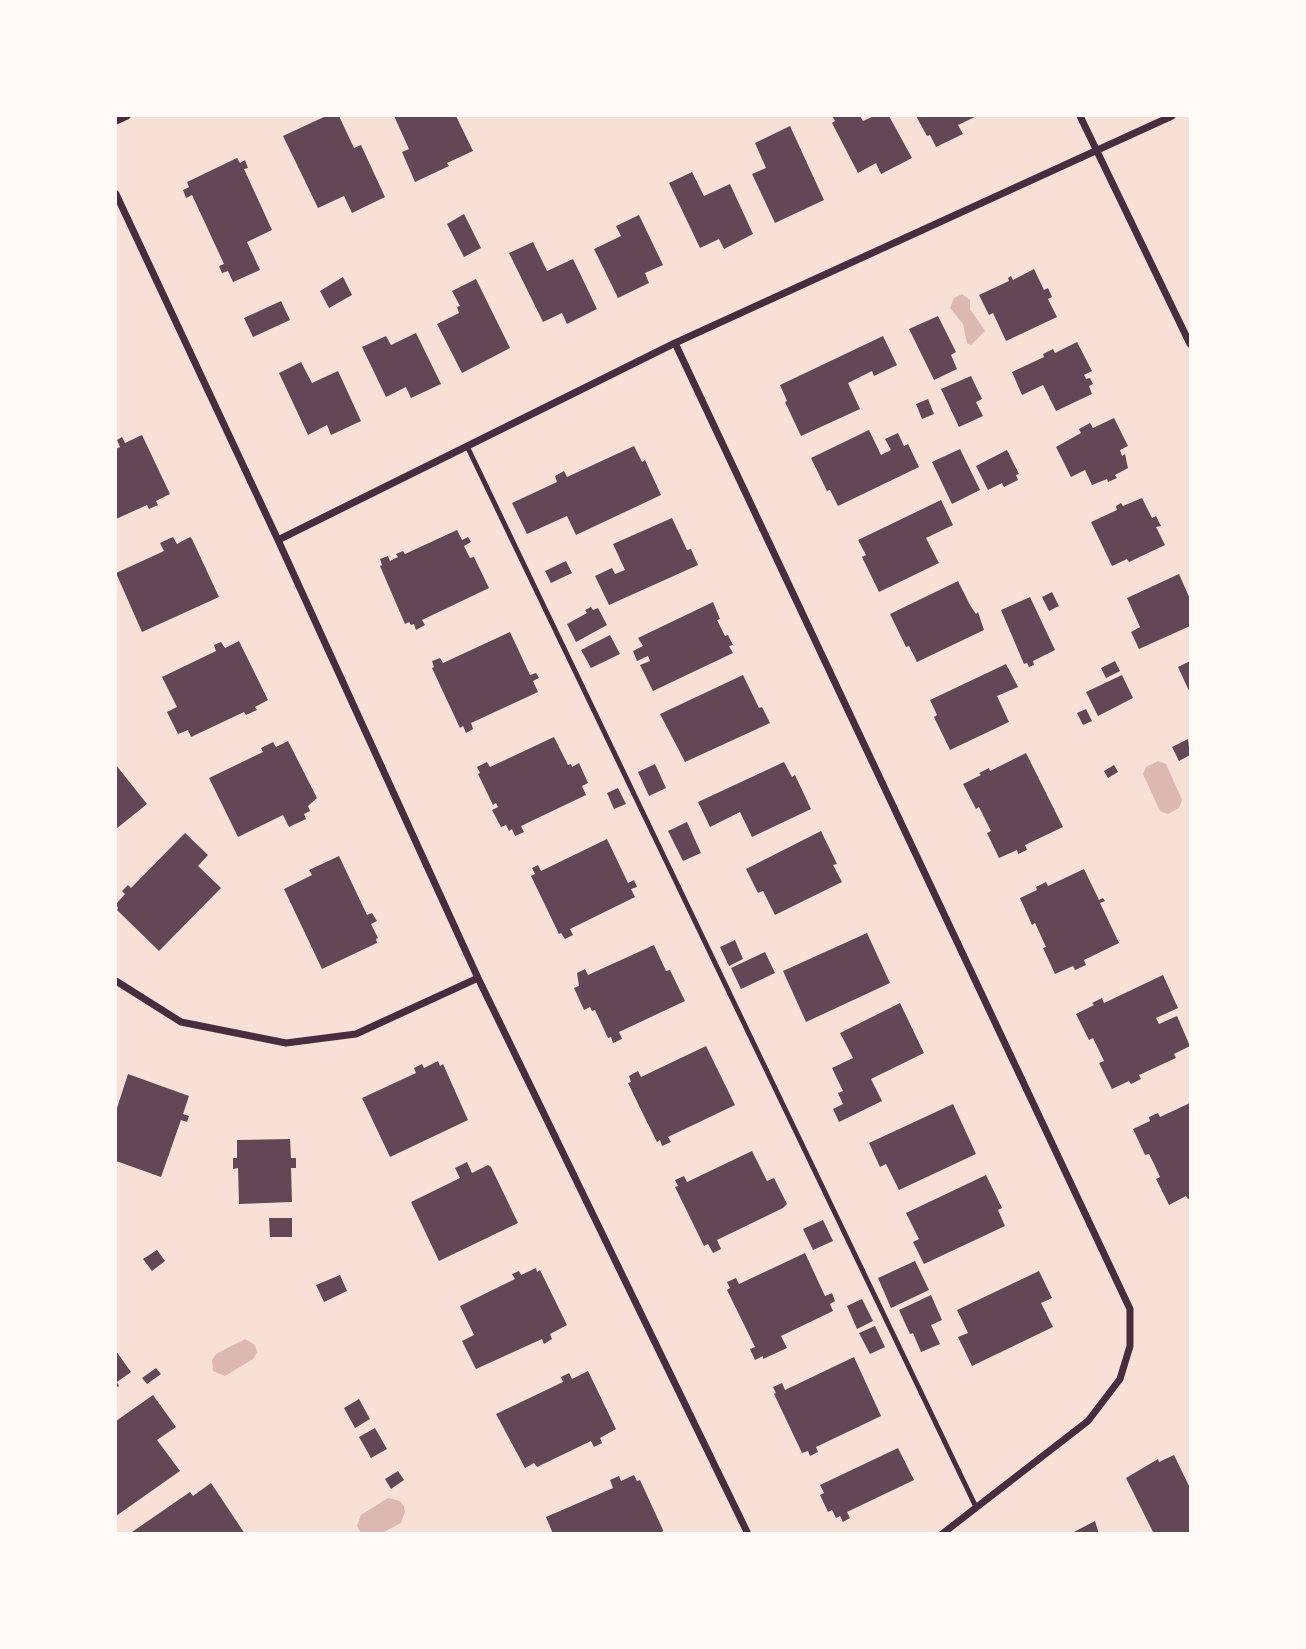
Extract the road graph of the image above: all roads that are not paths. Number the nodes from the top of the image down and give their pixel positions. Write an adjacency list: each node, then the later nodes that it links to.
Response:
1 (127, 116): 4 (street)
2 (1080, 116): 5 (street)
3 (1172, 116): 5 (street)
4 (116, 121)
5 (1096, 152): 7 (street); 8 (street)
6 (116, 194): 10 (street)
7 (675, 343): 9 (street); 13 (street)
8 (1191, 344)
9 (467, 446): 10 (street); 13 (lane)
10 (278, 540): 11 (street)
11 (478, 978): 12 (street); 14 (street)
12 (116, 981)
13 (976, 1507): 15 (street)
14 (748, 1534)
15 (942, 1534)

